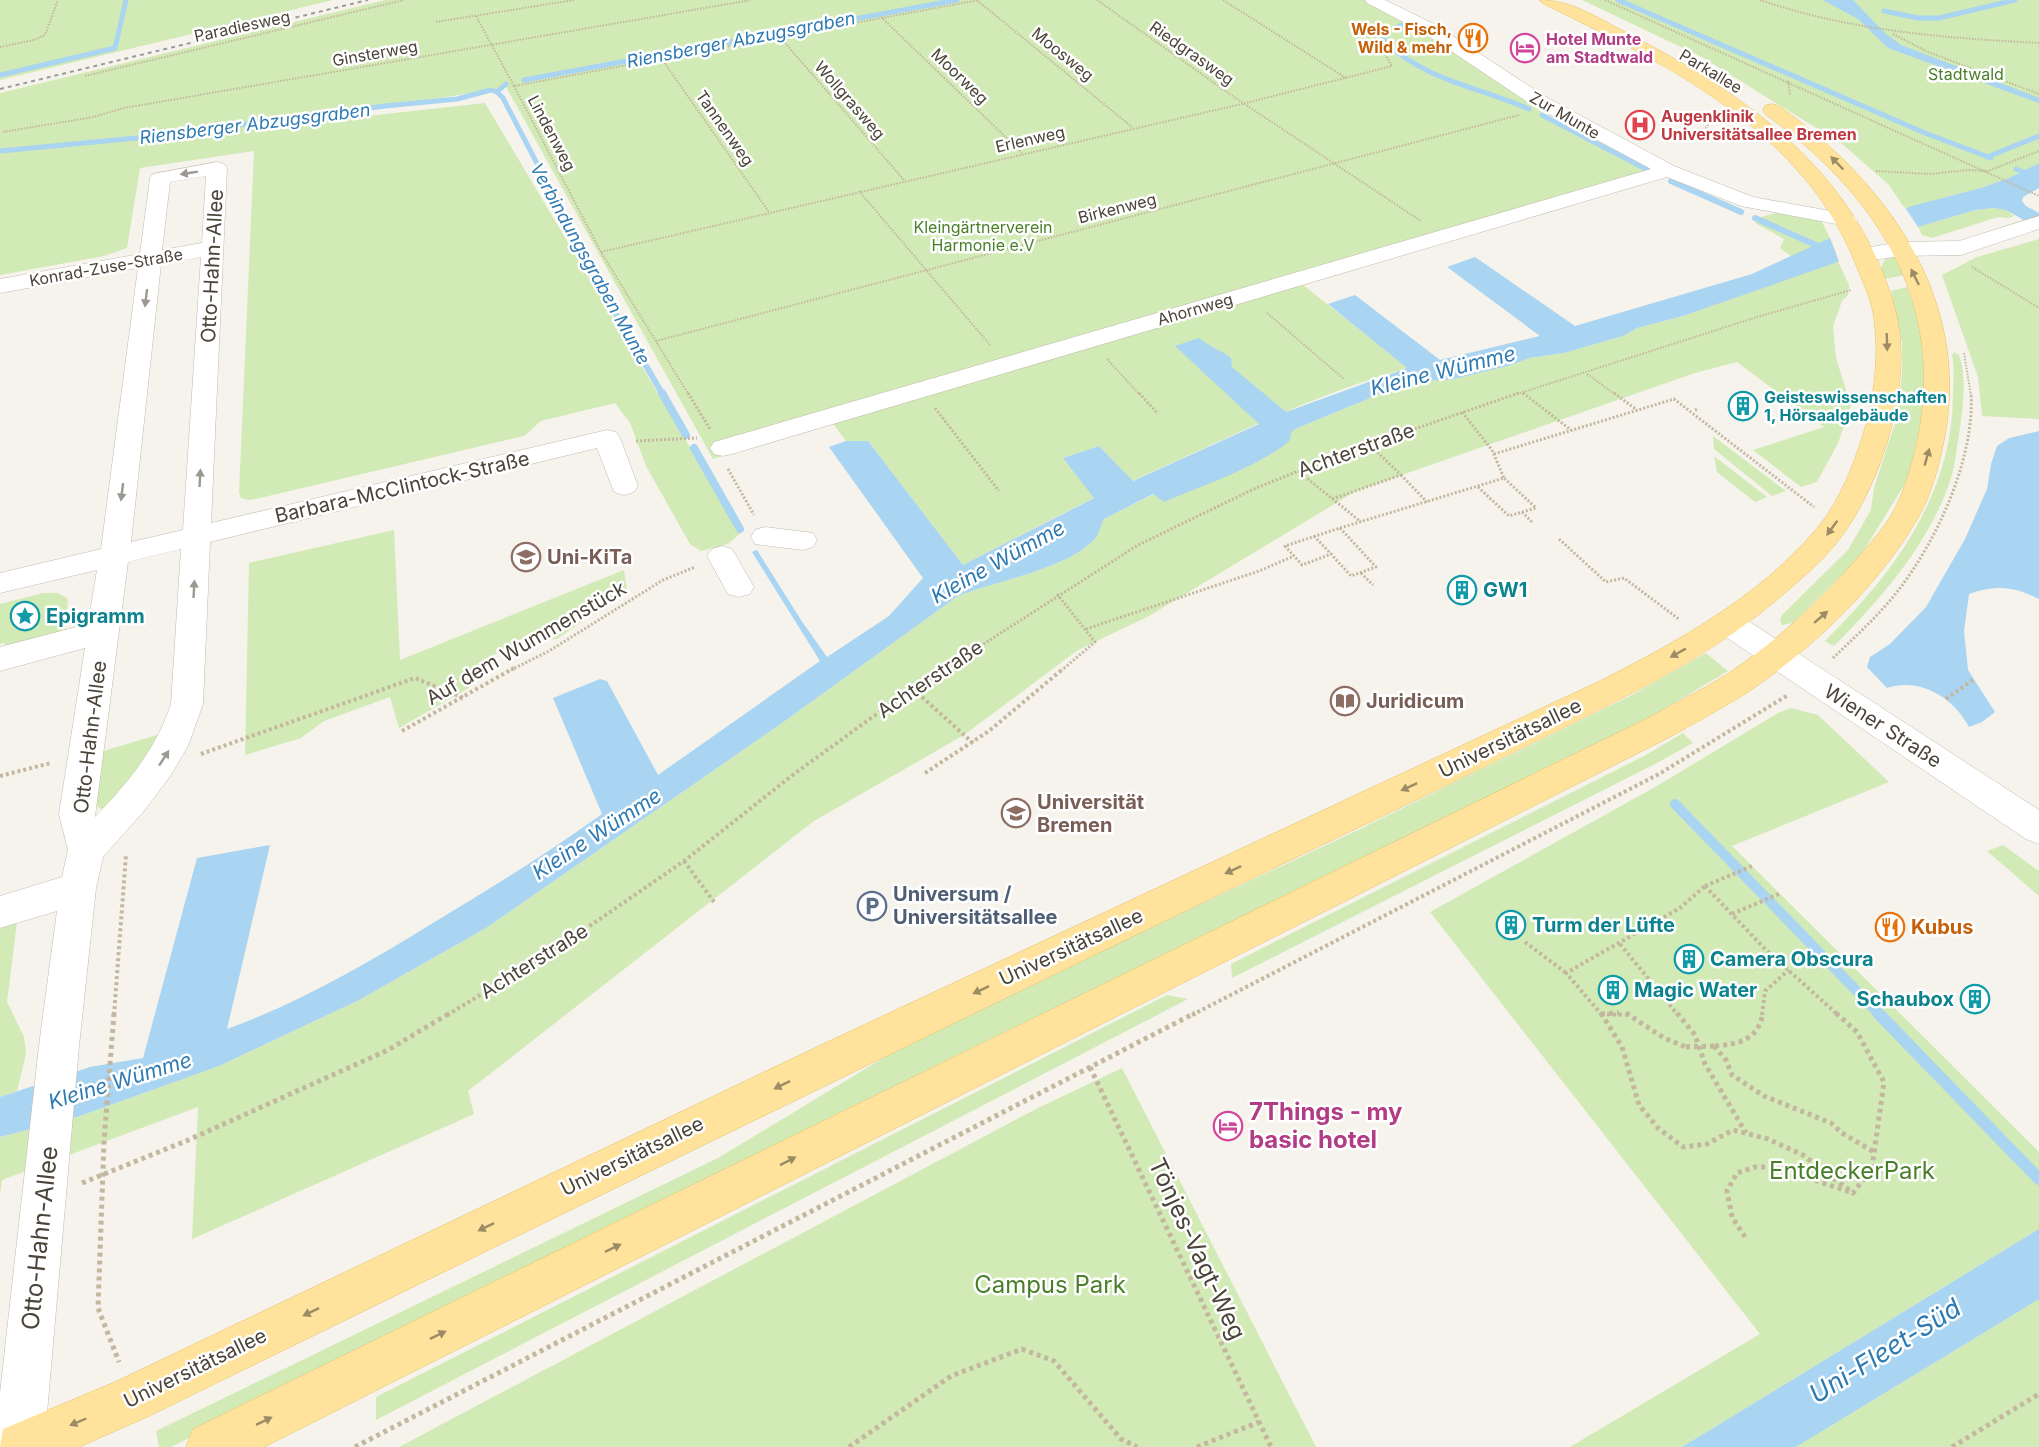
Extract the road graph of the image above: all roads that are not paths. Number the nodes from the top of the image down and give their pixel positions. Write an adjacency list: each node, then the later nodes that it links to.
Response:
1 (1373, 0): 4 (street, Zur Munte)
2 (1548, 0): 5 (main road, Parkallee)
3 (1573, 0): 9 (main road, Parkallee, one-way to 3)
4 (1667, 170): 6 (street, Zur Munte); 14 (street, Ahornweg)
5 (1828, 195): 6 (street, Zur Munte); 7 (main road, Parkallee)
6 (1769, 207): 7 (street, Zur Munte)
7 (1847, 220): 11 (main road, Parkallee)
8 (2032, 225): 9 (street)
9 (1898, 245): 11 (street); 25 (main road, one-way to 9)
10 (213, 248): 12 (street, Konrad-Zuse-Straße); 12 (street, Otto-Hahn-Allee, one-way to 12); 16 (street, Otto-Hahn-Allee, one-way to 10)
11 (1867, 254): 23 (main road, Universitätsallee, one-way to 23)
12 (151, 259): 13 (street, Konrad-Zuse-Straße); 19 (street, Otto-Hahn-Allee, one-way to 19)
13 (0, 286)
14 (719, 443)
15 (624, 486): 16 (street, Barbara-McClintock-Straße)
16 (197, 537): 19 (street, Barbara-McClintock-Straße); 28 (street, Otto-Hahn-Allee, one-way to 16)
17 (765, 537): 18 (street)
18 (802, 540)
19 (115, 556): 21 (street, Barbara-McClintock-Straße); 24 (street, Otto-Hahn-Allee)
20 (722, 556): 22 (street)
21 (0, 583)
22 (739, 587)
23 (1716, 630): 25 (street, Wiener Straße); 31 (main road, Universitätsallee, one-way to 31)
24 (102, 632): 26 (street); 28 (street, Otto-Hahn-Allee)
25 (1776, 655): 27 (street, Wiener Straße); 32 (main road, one-way to 25)
26 (0, 659)
27 (2039, 829)
28 (86, 850): 29 (street, Otto-Hahn-Allee)
29 (78, 888): 30 (street); 31 (street, Otto-Hahn-Allee)
30 (0, 912)
31 (20, 1447)
32 (211, 1447)

